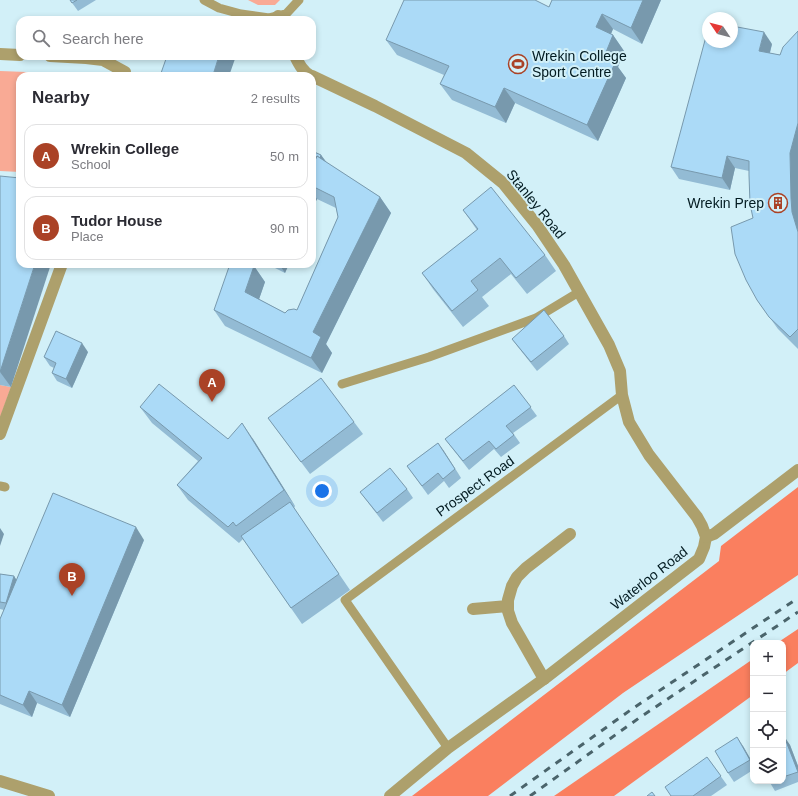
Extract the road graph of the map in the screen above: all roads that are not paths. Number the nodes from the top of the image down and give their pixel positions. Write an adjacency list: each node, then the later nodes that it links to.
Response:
1 (204, 0): 3 (lane)
2 (298, 0): 4 (lane)
3 (255, 16)
4 (282, 16)
5 (0, 54): 6 (street)
6 (16, 54)
7 (102, 60): 9 (street)
8 (296, 60): 10 (street, Stanley Road)
9 (122, 72)
10 (305, 72)
11 (316, 78): 13 (street, Stanley Road)
12 (61, 268): 16 (street)
13 (580, 292): 14 (lane); 15 (street, Stanley Road)
14 (342, 384)
15 (622, 395): 19 (street); 23 (lane, Prospect Road)
16 (0, 434)
17 (798, 470): 19 (street)
18 (570, 534): 20 (street)
19 (706, 537): 22 (street, Waterloo Road)
20 (508, 606): 21 (street); 22 (street)
21 (473, 609)
22 (544, 679): 23 (street, Waterloo Road)
23 (448, 748): 26 (street, Waterloo Road)
24 (0, 781): 25 (street)
25 (49, 796)
26 (390, 796)

